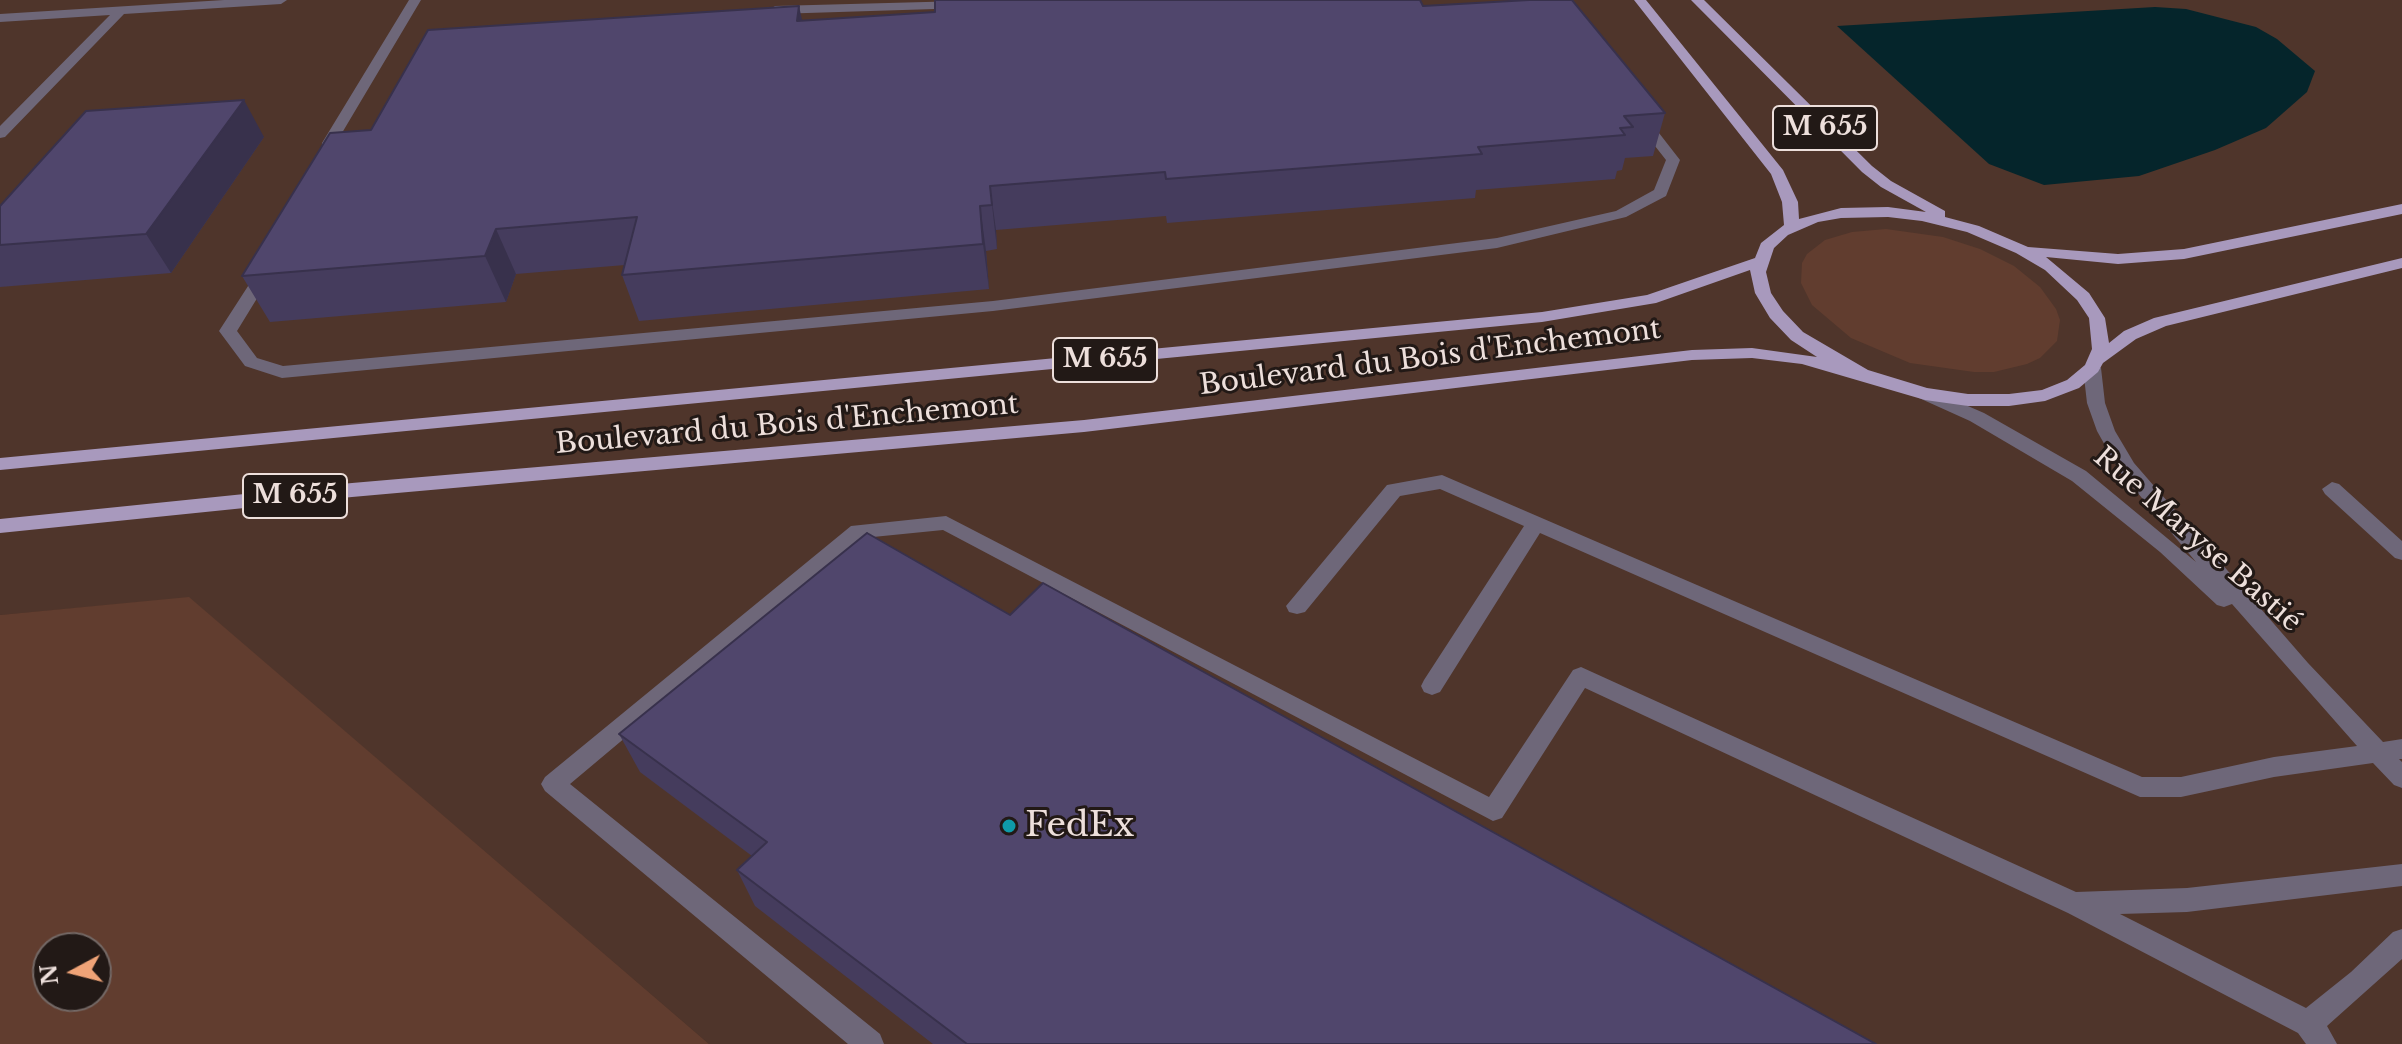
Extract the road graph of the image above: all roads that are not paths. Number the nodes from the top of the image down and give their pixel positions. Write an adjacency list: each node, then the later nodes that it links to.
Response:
1 (281, 0): 6 (street)
2 (415, 0): 11 (street)
3 (1640, 0): 13 (main road, M 655)
4 (1697, 0): 14 (main road, M 655)
5 (979, 4): 7 (street)
6 (125, 5): 8 (street); 10 (street)
7 (759, 10)
8 (0, 18)
9 (1625, 99): 15 (street)
10 (0, 134)
11 (323, 170)
12 (2402, 209): 16 (main road)
13 (1792, 226): 14 (main road); 17 (main road)
14 (1973, 229): 16 (main road)
15 (278, 250)
16 (2022, 250): 19 (main road)
17 (1759, 262): 20 (main road); 22 (main road, Boulevard du Bois d'Enchemont / M 655)
18 (2402, 263): 19 (main road)
19 (2095, 364): 21 (main road); 28 (street, Rue Maryse Bastié)
20 (1862, 374): 21 (main road); 25 (main road, Boulevard du Bois d'Enchemont / M 655)
21 (1925, 394): 28 (street, Rue Maryse Bastié)
22 (0, 464)
23 (2332, 489): 26 (street)
24 (1536, 524): 27 (street); 29 (street); 31 (street)
25 (0, 526)
26 (2402, 553)
27 (1297, 606)
28 (2300, 669): 31 (street, Rue Maryse Bastié)
29 (1432, 686)
30 (2402, 749): 31 (street)
31 (2377, 752): 32 (street, Rue Maryse Bastié)
32 (2402, 778)
33 (2402, 875): 34 (street)
34 (2075, 904): 36 (street); 37 (street)
35 (2402, 941): 36 (street)
36 (2315, 1034)
37 (870, 1044)

